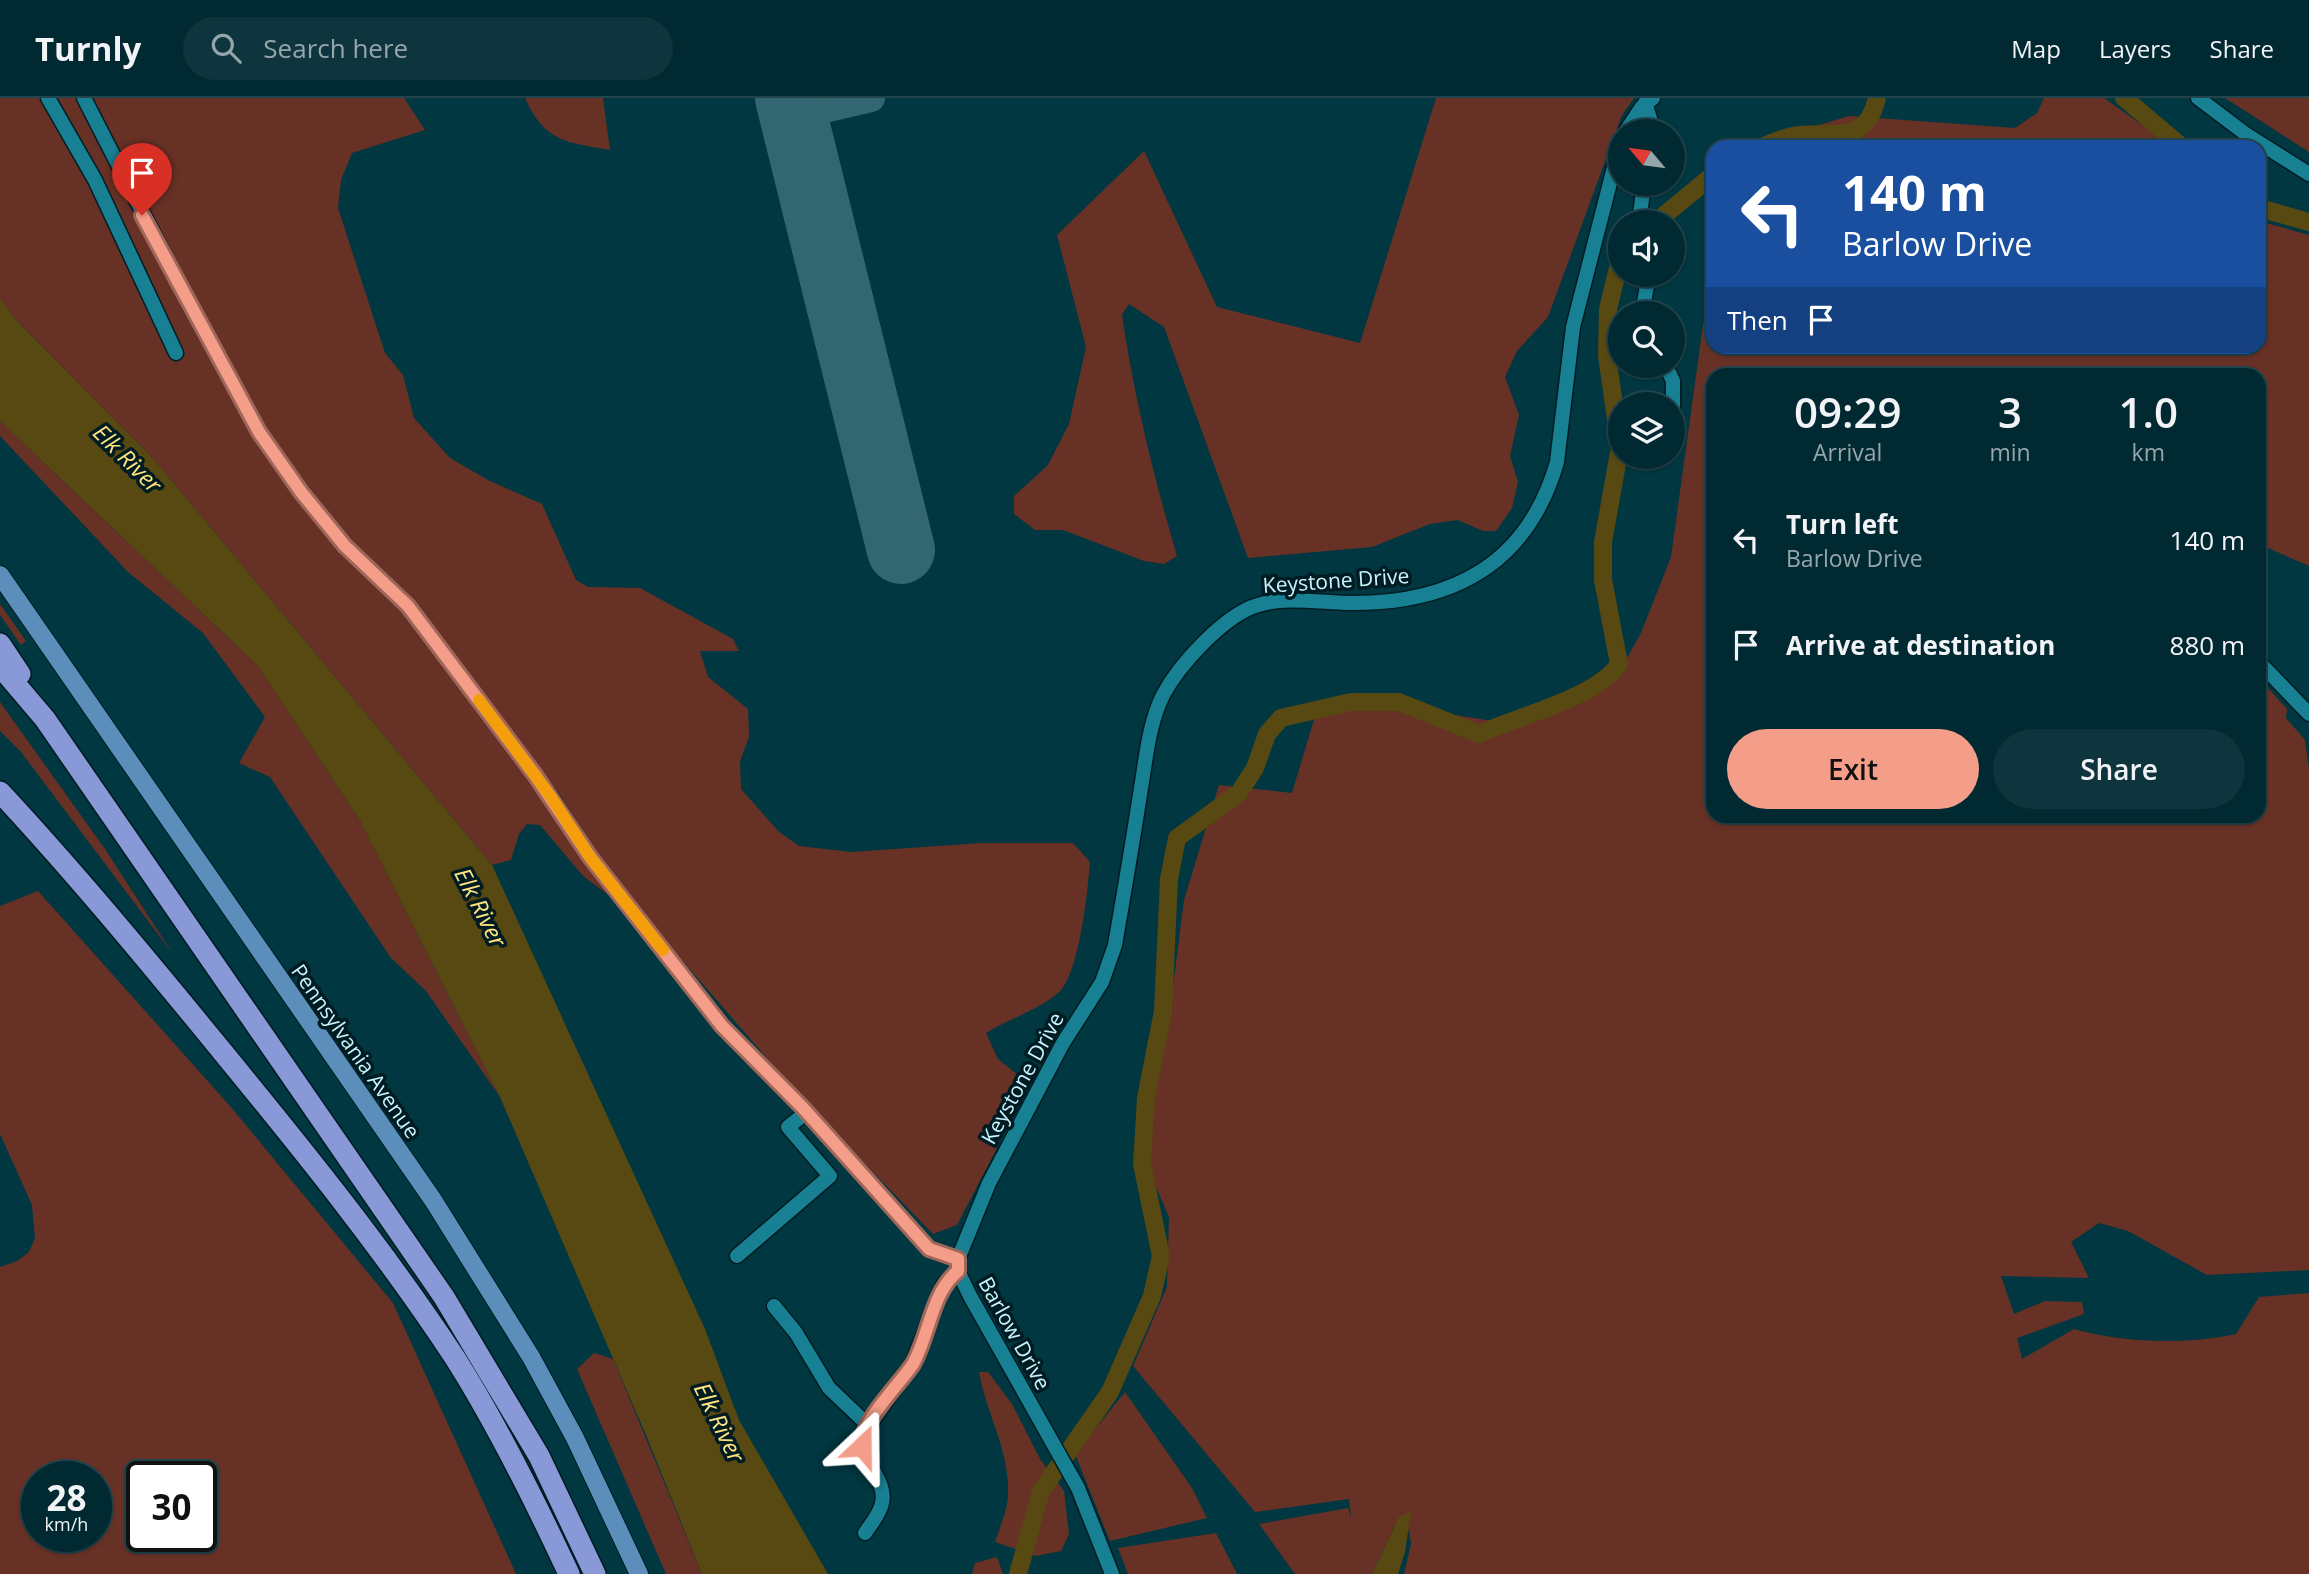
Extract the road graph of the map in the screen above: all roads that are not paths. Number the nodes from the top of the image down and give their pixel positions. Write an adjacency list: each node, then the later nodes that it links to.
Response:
1 (48, 98): 11 (street)
2 (84, 98): 9 (street, Barlow Drive)
3 (2198, 98): 7 (street)
4 (1649, 101): 5 (street); 6 (street)
5 (1635, 119)
6 (1652, 119)
7 (2254, 140)
8 (2266, 148): 10 (street)
9 (117, 167): 11 (street); 21 (street, Barlow Drive)
10 (2309, 174)
11 (95, 180): 13 (street)
12 (1608, 191): 23 (street, Keystone Drive)
13 (176, 353)
14 (0, 575): 29 (main road, Pennsylvania Avenue)
15 (0, 644): 19 (highway)
16 (0, 666): 19 (highway)
17 (2266, 669): 18 (street)
18 (2309, 713)
19 (45, 719): 28 (highway)
20 (0, 790): 27 (highway)
21 (807, 1112): 22 (street); 23 (street, Barlow Drive)
22 (737, 1256)
23 (958, 1265): 25 (street, Keystone Drive); 30 (street, Barlow Drive)
24 (774, 1306): 25 (street)
25 (868, 1425): 26 (street)
26 (865, 1533)
27 (569, 1574)
28 (596, 1574)
29 (639, 1574)
30 (1112, 1574)

